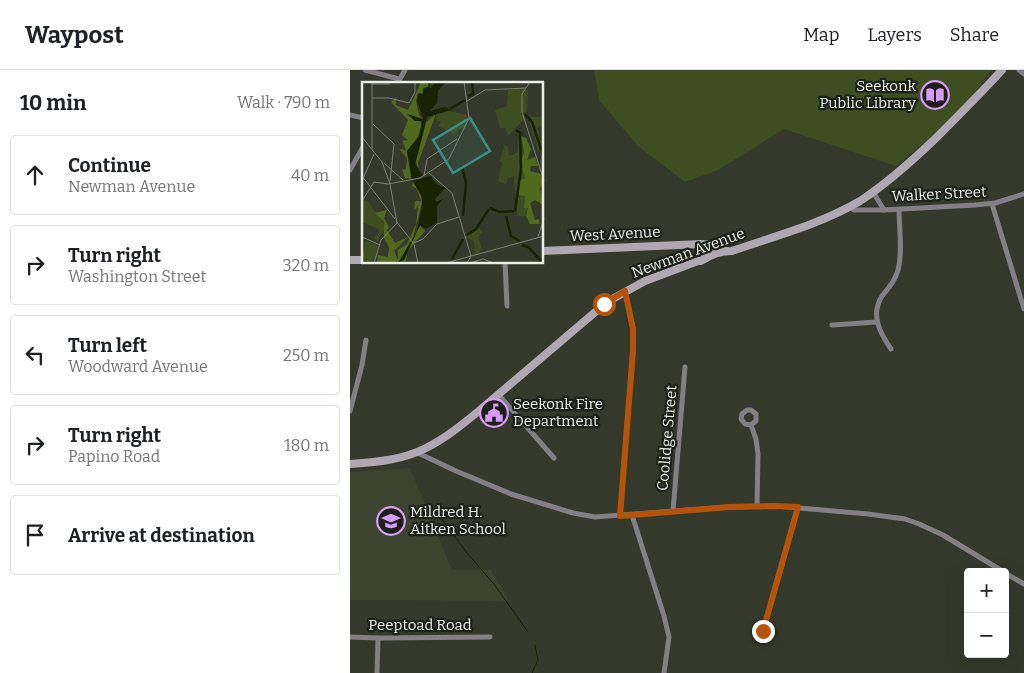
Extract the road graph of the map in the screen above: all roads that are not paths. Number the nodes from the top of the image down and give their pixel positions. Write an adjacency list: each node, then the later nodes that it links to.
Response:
1 (365, 70): 6 (street)
2 (405, 70): 6 (street)
3 (1002, 70): 9 (main road, Newman Avenue)
4 (1019, 70): 5 (street)
5 (1024, 74)
6 (398, 82)
7 (362, 149): 8 (street)
8 (350, 170)
9 (874, 192): 12 (main road, Newman Avenue); 14 (street, Walker Street)
10 (1024, 194): 11 (street, Walker Street)
11 (992, 204): 13 (street, Walker Street); 23 (street)
12 (849, 206): 14 (street, Walker Street); 18 (main road, Newman Avenue)
13 (899, 209): 14 (street, Walker Street); 24 (street)
14 (884, 210)
15 (689, 244): 16 (main road, West Avenue); 17 (main road, West Avenue); 19 (main road)
16 (702, 244): 18 (main road, West Avenue); 19 (main road)
17 (544, 251)
18 (726, 251): 19 (main road, Newman Avenue)
19 (702, 259): 21 (main road, Newman Avenue)
20 (505, 264): 22 (street)
21 (625, 291): 29 (main road, Newman Avenue); 39 (street)
22 (507, 306)
23 (1024, 309)
24 (877, 322): 25 (street); 27 (street)
25 (832, 325)
26 (366, 340): 30 (street)
27 (891, 349)
28 (685, 367): 37 (street, Coolidge Street)
29 (498, 394): 32 (main road, Newman Avenue); 33 (street)
30 (350, 411)
31 (751, 425): 35 (street)
32 (415, 452): 34 (main road, Newman Avenue); 39 (street)
33 (554, 458)
34 (350, 464)
35 (756, 506): 36 (street); 37 (street)
36 (798, 507): 40 (street); 43 (street)
37 (673, 511): 38 (street)
38 (632, 515): 39 (street); 48 (street)
39 (620, 516)
40 (997, 568)
41 (1009, 575): 42 (street)
42 (1024, 584)
43 (763, 631)
44 (490, 636): 46 (street, Peeptoad Road)
45 (350, 637): 46 (street, Peeptoad Road)
46 (378, 638): 47 (street)
47 (377, 673)
48 (664, 673)

